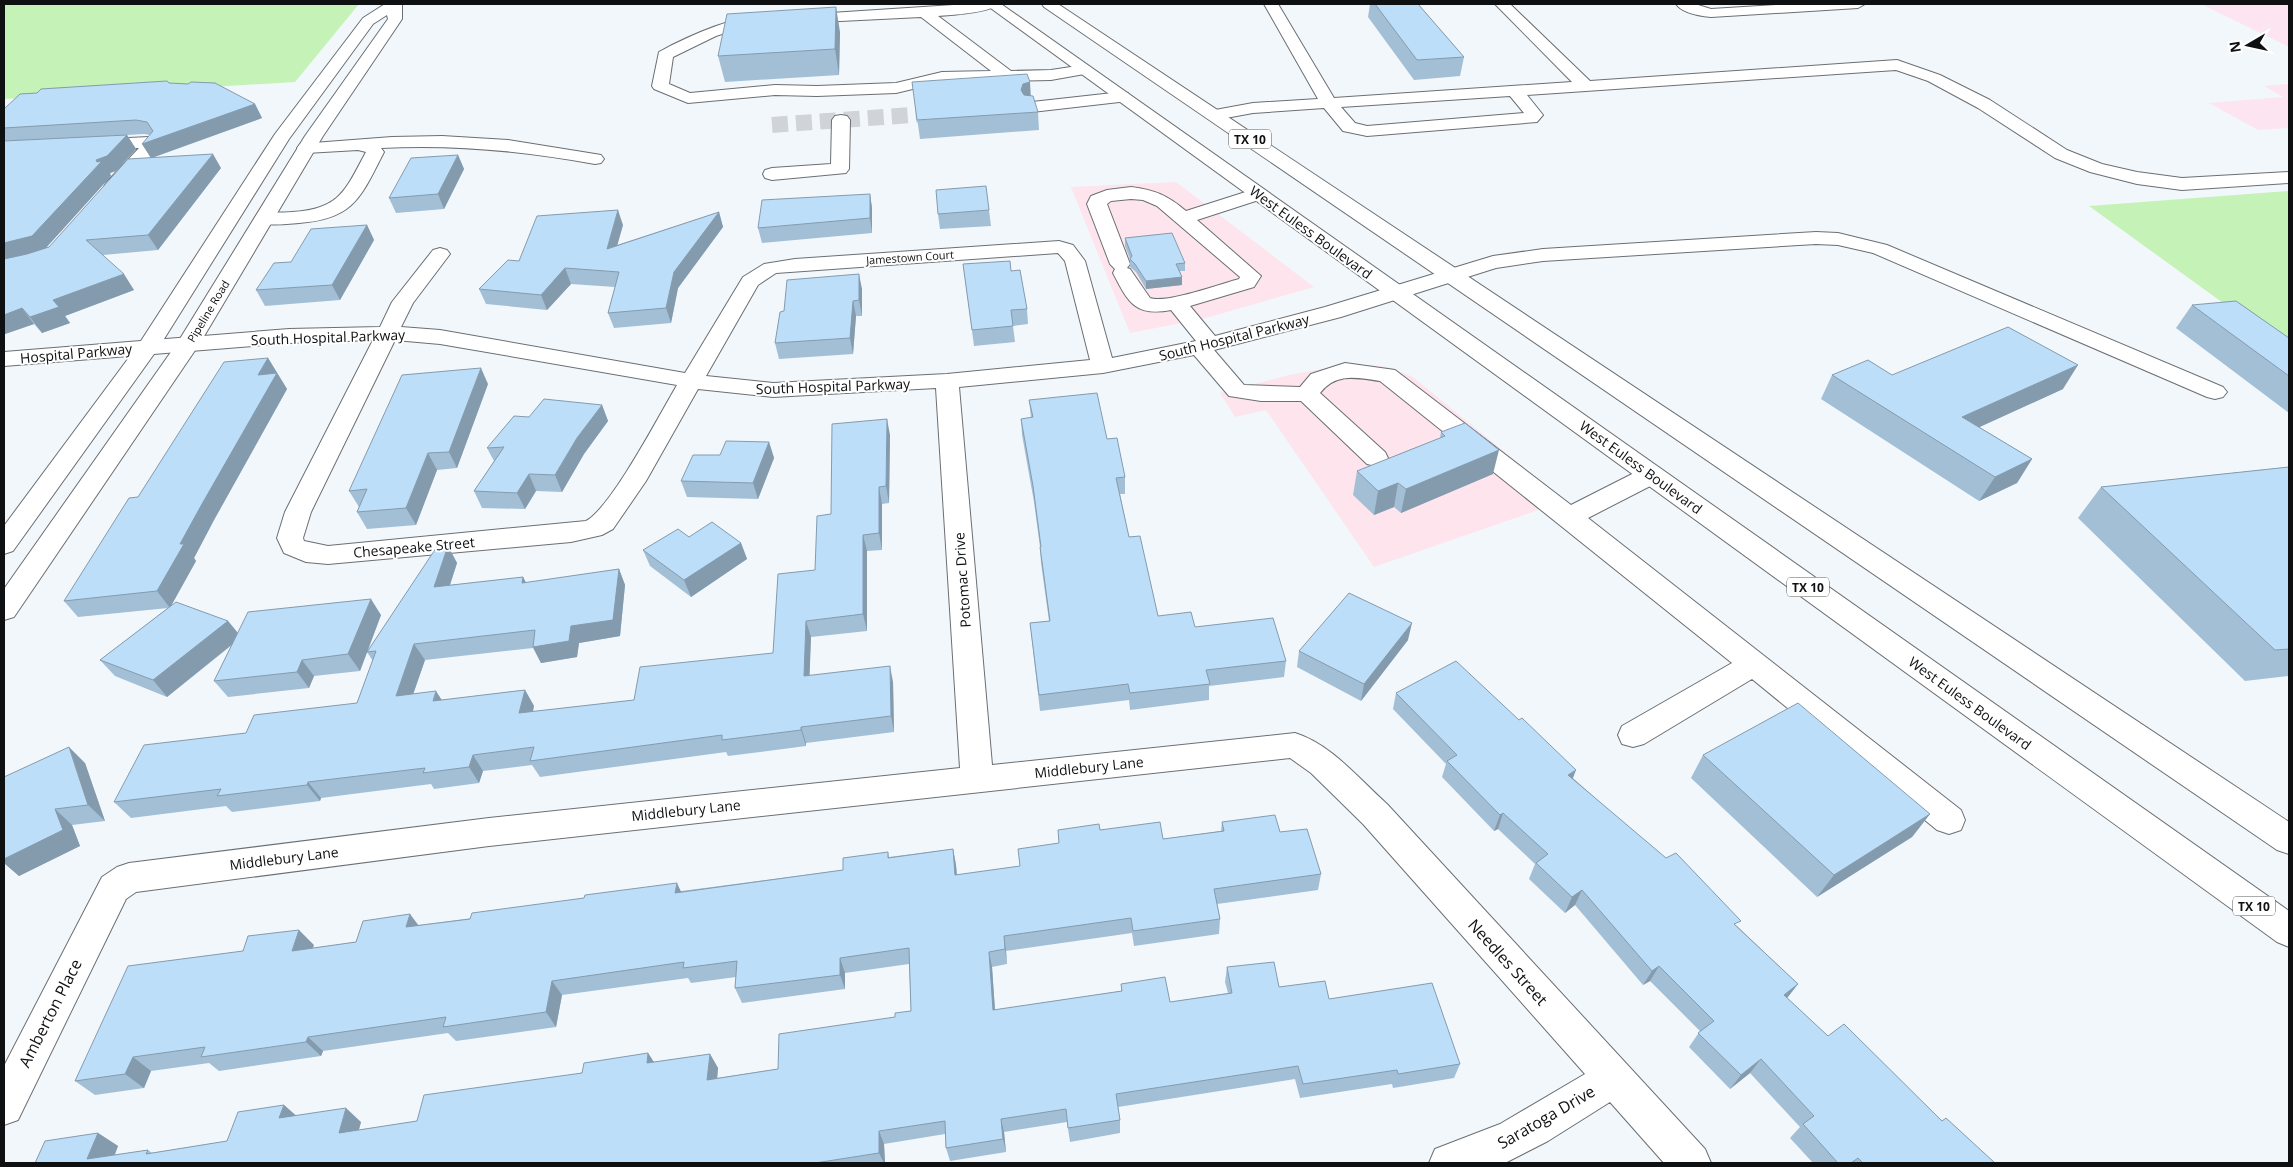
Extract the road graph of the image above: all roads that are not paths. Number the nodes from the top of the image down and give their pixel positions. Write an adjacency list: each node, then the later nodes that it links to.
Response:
1 (394, 4): 19 (main road, Pipeline Road); 20 (main road, Pipeline Road)
2 (991, 4): 8 (main road); 9 (main road, West Euless Boulevard / TX 10)
3 (1049, 4): 16 (main road, TX 10)
4 (1271, 4): 14 (main road)
5 (1502, 4): 11 (main road)
6 (1683, 4): 7 (main road)
7 (1858, 4)
8 (923, 10): 10 (main road); 10 (main road)
9 (1084, 70): 10 (main road); 13 (main road, West Euless Boulevard / TX 10)
10 (1008, 76)
11 (1587, 86): 12 (main road); 25 (main road)
12 (1515, 91): 14 (main road); 14 (main road)
13 (1122, 97): 15 (main road); 18 (main road, West Euless Boulevard / TX 10)
14 (1329, 103): 16 (main road)
15 (1032, 107)
16 (1215, 115): 18 (main road); 31 (main road, TX 10)
17 (841, 120): 24 (main road)
18 (1167, 129): 26 (main road, West Euless Boulevard / TX 10)
19 (281, 138): 20 (main road); 37 (main road, Pipeline Road)
20 (310, 142): 22 (main road); 29 (main road, Pipeline Road)
21 (78, 145): 27 (main road)
22 (360, 145): 23 (main road); 29 (main road)
23 (594, 159)
24 (772, 174)
25 (2289, 178)
26 (1258, 194): 28 (main road); 32 (main road, West Euless Boulevard / TX 10)
27 (102, 200)
28 (1183, 218): 33 (main road); 33 (main road)
29 (264, 220): 35 (main road, Pipeline Road)
30 (440, 254): 34 (main road, Chesapeake Street)
31 (1451, 274): 32 (main road, South Hospital Parkway); 42 (main road, South Hospital Parkway); 54 (main road, TX 10)
32 (1396, 293): 36 (main road, South Hospital Parkway); 45 (main road, West Euless Boulevard / TX 10)
33 (1176, 303): 36 (main road)
34 (387, 333): 35 (main road, South Hospital Parkway); 40 (main road, South Hospital Parkway); 40 (main road, Chesapeake Street)
35 (189, 343): 37 (main road, South Hospital Parkway); 48 (main road, Pipeline Road)
36 (1205, 346): 39 (main road, South Hospital Parkway); 43 (main road)
37 (148, 347): 38 (main road, Hospital Parkway); 47 (main road, Pipeline Road)
38 (4, 359)
39 (1103, 366): 40 (main road, Jamestown Court); 41 (main road, South Hospital Parkway)
40 (691, 381): 41 (main road, South Hospital Parkway)
41 (947, 381): 52 (main road, Potomac Drive)
42 (2215, 392)
43 (1307, 394): 44 (main road); 46 (main road)
44 (1376, 458)
45 (1651, 475): 46 (main road); 55 (main road, West Euless Boulevard / TX 10)
46 (1569, 517): 49 (main road)
47 (4, 545)
48 (4, 610)
49 (1754, 664): 50 (main road); 53 (main road)
50 (1633, 734)
51 (1322, 764): 52 (main road, Middlebury Lane); 57 (main road, Needles Street)
52 (977, 779): 56 (main road, Middlebury Lane)
53 (1949, 820)
54 (2289, 840)
55 (2289, 931)
56 (83, 948): 58 (main road, Amberton Place)
57 (1614, 1078): 59 (main road, Saratoga Drive); 60 (main road, Needles Street)
58 (4, 1106)
59 (1449, 1163)
60 (1691, 1163)

